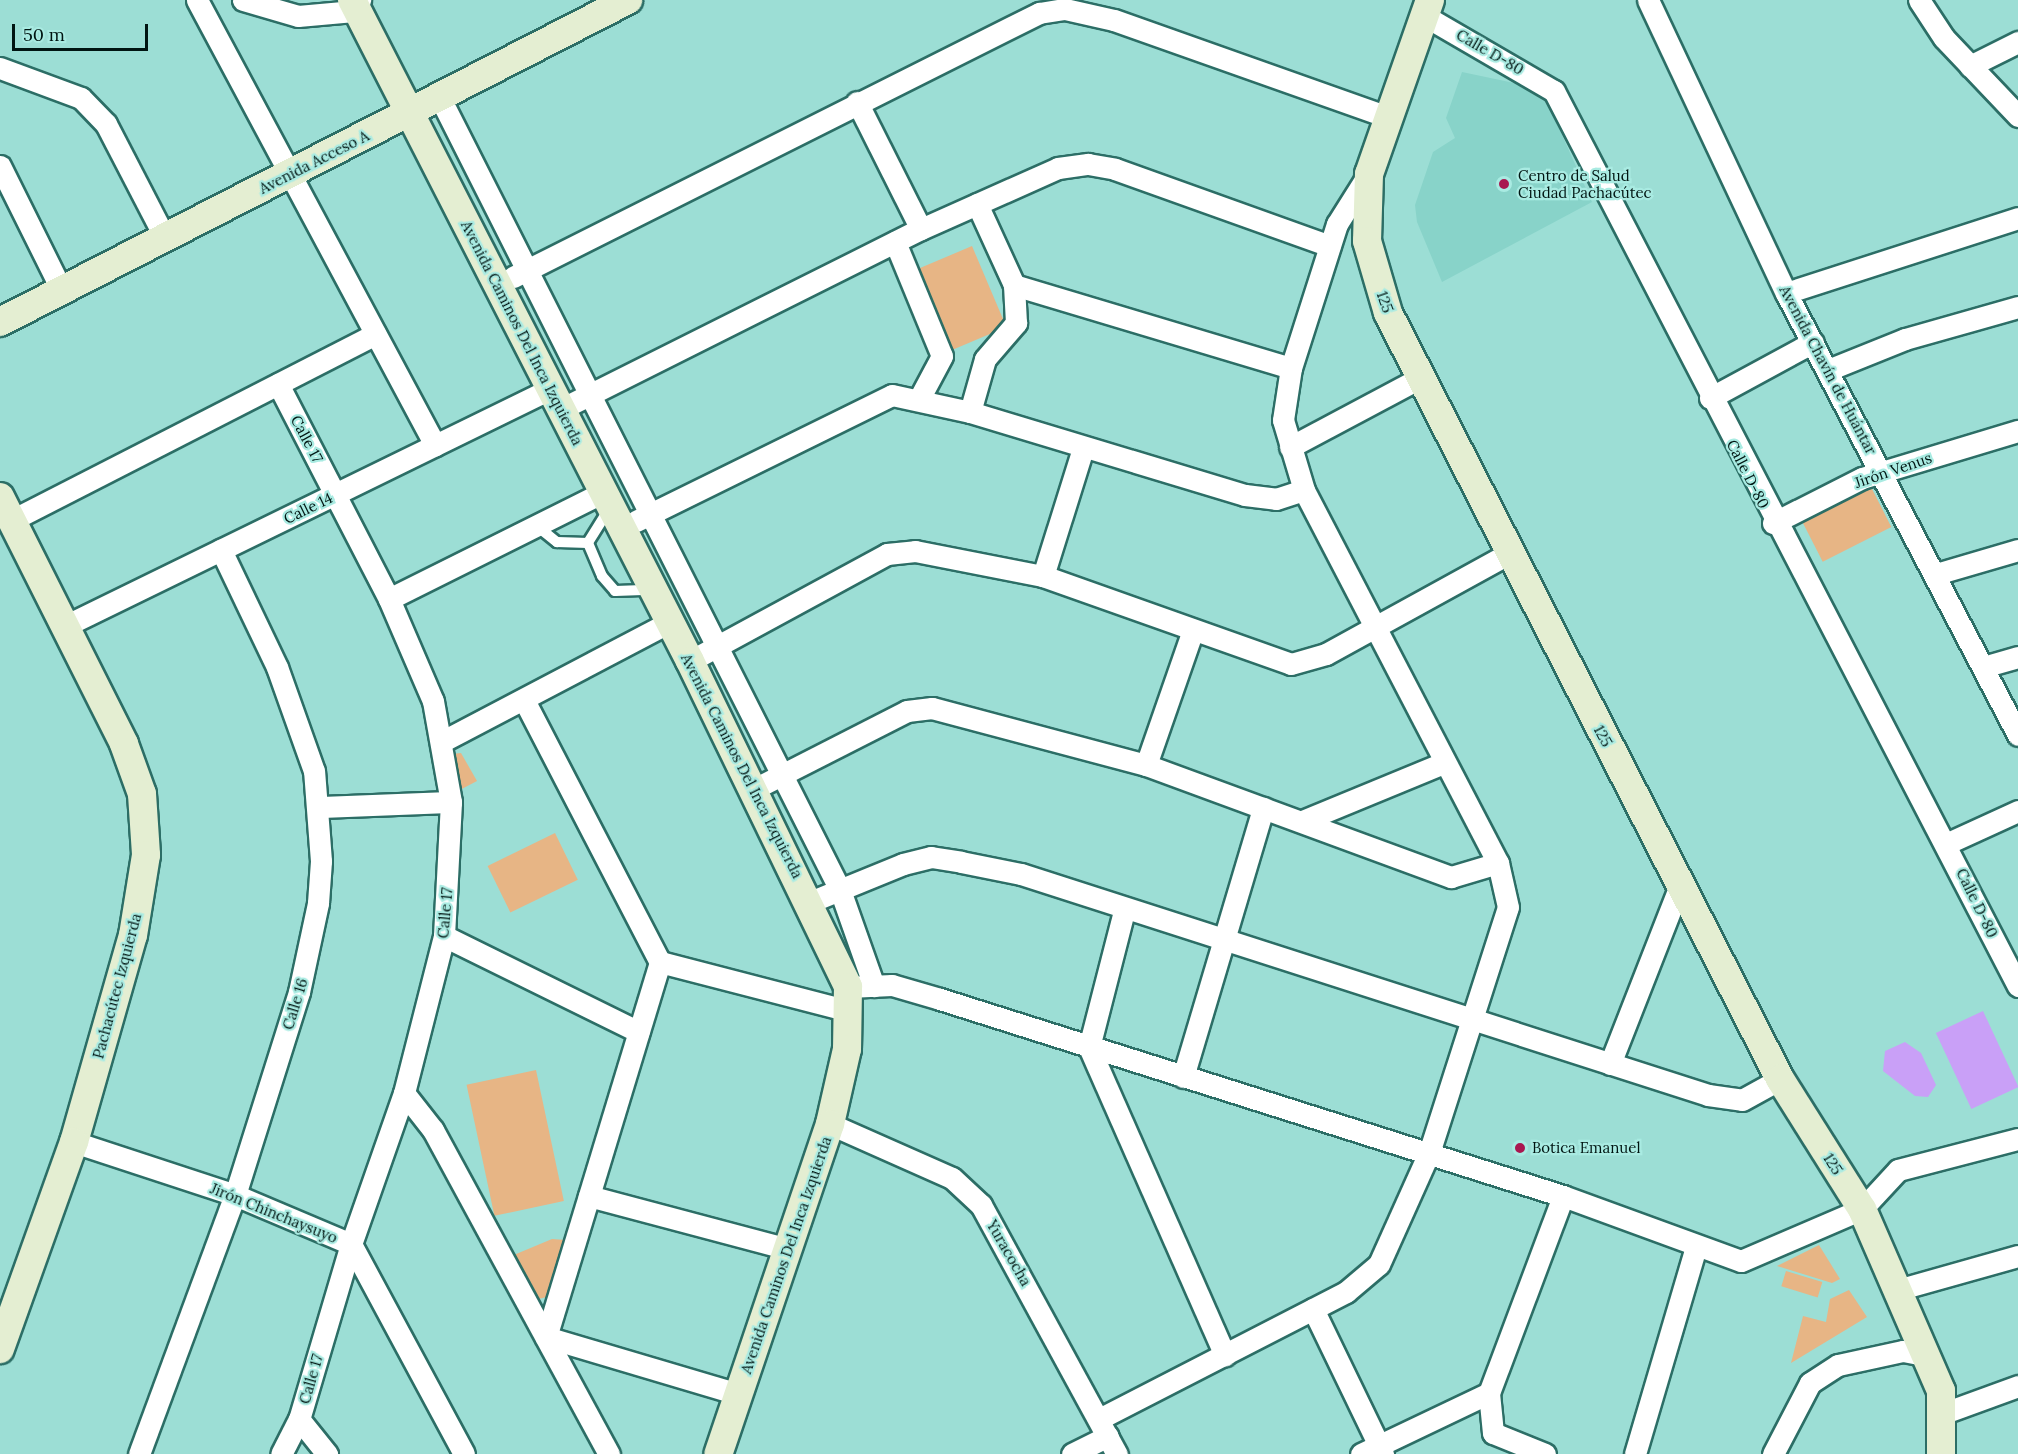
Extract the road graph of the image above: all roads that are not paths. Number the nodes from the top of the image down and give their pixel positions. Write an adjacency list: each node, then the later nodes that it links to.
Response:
1 (197, 0): 18 (street)
2 (243, 0): 6 (street)
3 (628, 0): 11 (street, Avenida Acceso A)
4 (1647, 0): 29 (street, Avenida Chavín de Huántar)
5 (1919, 0): 9 (street)
6 (355, 4): 13 (street, Avenida Caminos Del Inca Izquierda)
7 (1428, 8): 15 (street, 125); 39 (street, Calle D-80)
8 (2018, 42): 9 (street)
9 (1970, 66): 14 (street)
10 (0, 68): 22 (street)
11 (440, 98): 13 (street, Avenida Acceso A); 25 (street)
12 (857, 102): 15 (street); 21 (street); 25 (street)
13 (409, 114): 18 (street, Avenida Acceso A); 26 (street, Avenida Caminos Del Inca Izquierda)
14 (2018, 116)
15 (1388, 117): 17 (street, 125)
16 (0, 166): 28 (street)
17 (1369, 174): 24 (street); 36 (street, 125)
18 (287, 176): 22 (street, Avenida Acceso A); 32 (street)
19 (977, 204): 21 (street, Calle 14); 24 (street, Calle 14); 27 (street)
20 (2018, 218): 29 (street)
21 (921, 229): 23 (street, Calle 14)
22 (165, 238): 28 (street, Avenida Acceso A)
23 (895, 242): 38 (street, Calle 14); 41 (street)
24 (1330, 246): 34 (street)
25 (524, 272): 26 (street); 38 (street)
26 (497, 285): 40 (street, Avenida Caminos Del Inca Izquierda)
27 (1014, 285): 34 (street); 42 (street)
28 (62, 291): 31 (street, Avenida Acceso A)
29 (1786, 293): 33 (street, Avenida Chavín de Huántar)
30 (2018, 307): 35 (street)
31 (0, 322)
32 (375, 334): 37 (street); 44 (street)
33 (1813, 342): 35 (street, Avenida Chavín de Huántar); 39 (street)
34 (1291, 368): 45 (street)
35 (1828, 370): 47 (street, Avenida Chavín de Huántar)
36 (1418, 379): 45 (street); 58 (street, 125)
37 (278, 384): 49 (street, Calle 17); 50 (street)
38 (590, 394): 40 (street, Calle 14); 52 (street)
39 (1710, 398): 53 (street, Calle D-80)
40 (556, 399): 44 (street, Calle 14); 51 (street, Avenida Caminos Del Inca Izquierda)
41 (919, 399): 42 (street); 52 (street)
42 (970, 412): 46 (street)
43 (2018, 431): 47 (street, Jirón Venus)
44 (435, 445): 49 (street, Calle 14)
45 (1290, 447): 48 (street)
46 (1083, 448): 48 (street); 60 (street)
47 (1884, 473): 53 (street, Jirón Venus); 59 (street, Avenida Chavín de Huántar)
48 (1304, 490): 64 (street)
49 (336, 494): 56 (street, Calle 14); 62 (street, Calle 17)
50 (6, 509): 65 (street, Pachacútec Izquierda)
51 (612, 509): 52 (street); 54 (street); 55 (lane); 61 (street, Avenida Caminos Del Inca Izquierda)
52 (648, 515): 67 (street)
53 (1773, 523): 83 (street, Calle D-80)
54 (537, 526): 55 (lane); 62 (street)
55 (588, 543): 61 (lane)
56 (221, 550): 65 (street, Calle 14); 79 (street, Calle 16)
57 (2018, 550): 59 (street)
58 (1508, 554): 64 (street); 85 (street, 125)
59 (1936, 574): 70 (street, Avenida Chavín de Huántar)
60 (1043, 576): 66 (street); 67 (street)
61 (653, 589): 63 (street, Avenida Caminos Del Inca Izquierda)
62 (389, 599): 73 (street, Calle 17)
63 (670, 622): 69 (street, Avenida Caminos Del Inca Izquierda); 71 (street)
64 (1375, 624): 66 (street); 74 (street)
65 (65, 626): 103 (street, Pachacútec Izquierda)
66 (1193, 630): 75 (street)
67 (718, 645): 69 (street); 76 (street)
68 (2018, 657): 70 (street)
69 (690, 661): 77 (street, Avenida Caminos Del Inca Izquierda)
70 (1983, 667): 72 (street, Avenida Chavín de Huántar)
71 (524, 700): 73 (street); 91 (street)
72 (2018, 735)
73 (443, 741): 78 (street, Calle 17)
74 (1443, 763): 82 (street); 84 (street)
75 (1146, 765): 76 (street); 80 (street)
76 (782, 772): 77 (street); 86 (street)
77 (754, 789): 87 (street, Avenida Caminos Del Inca Izquierda)
78 (451, 802): 79 (street); 89 (street, Calle 17)
79 (319, 807): 105 (street, Calle 16)
80 (1263, 808): 82 (street); 90 (street)
81 (2018, 811): 83 (street)
82 (1305, 820): 84 (street)
83 (1948, 843): 92 (street, Calle D-80)
84 (1498, 863): 94 (street)
85 (1681, 883): 97 (street); 99 (street, 125)
86 (840, 891): 87 (street); 88 (street); 93 (street)
87 (810, 902): 93 (street, Avenida Caminos Del Inca Izquierda)
88 (1124, 911): 90 (street); 96 (street)
89 (444, 936): 95 (street); 100 (street, Calle 17)
90 (1222, 940): 94 (street); 98 (street)
91 (660, 962): 93 (street); 95 (street)
92 (2018, 986)
93 (857, 994): 96 (street); 101 (street, Avenida Caminos Del Inca Izquierda)
94 (1473, 1022): 97 (street); 104 (street)
95 (639, 1032): 106 (street)
96 (1089, 1047): 98 (street); 117 (street)
97 (1610, 1064): 99 (street)
98 (1183, 1077): 104 (street)
99 (1780, 1079): 108 (street, 125)
100 (404, 1093): 109 (street, Calle 17); 115 (street)
101 (830, 1124): 111 (street, Avenida Caminos Del Inca Izquierda); 124 (street, Yuracocha)
102 (2018, 1139): 108 (street)
103 (74, 1142): 105 (street, Jirón Chinchaysuyo); 116 (street, Pachacútec Izquierda)
104 (1429, 1153): 107 (street); 114 (street)
105 (235, 1195): 109 (street, Jirón Chinchaysuyo); 127 (street, Calle 16)
106 (589, 1196): 111 (street); 115 (street)
107 (1563, 1196): 110 (street); 120 (street)
108 (1862, 1209): 110 (street); 113 (street, 125)
109 (351, 1244): 123 (street, Calle 17); 130 (street, Jirón Chinchaysuyo)
110 (1696, 1247): 135 (street)
111 (788, 1249): 121 (street, Avenida Caminos Del Inca Izquierda)
112 (2018, 1256): 113 (street)
113 (1897, 1290): 118 (street, 125)
114 (1313, 1309): 117 (street); 126 (street)
115 (546, 1337): 121 (street); 131 (street)
116 (0, 1349)
117 (1225, 1355): 124 (street)
118 (1928, 1356): 122 (street, 125); 136 (street)
119 (2018, 1386): 122 (street)
120 (1489, 1393): 125 (street); 126 (street)
121 (738, 1394): 132 (street, Avenida Caminos Del Inca Izquierda)
122 (1944, 1413): 137 (street, 125)
123 (299, 1419): 128 (street, Calle 17); 129 (street)
124 (1108, 1436): 133 (street)
125 (1513, 1448): 134 (street)
126 (1374, 1451)
127 (140, 1454)
128 (281, 1454)
129 (327, 1454)
130 (464, 1454)
131 (609, 1454)
132 (718, 1454)
133 (1072, 1454)
134 (1545, 1454)
135 (1635, 1454)
136 (1773, 1454)
137 (1941, 1454)

